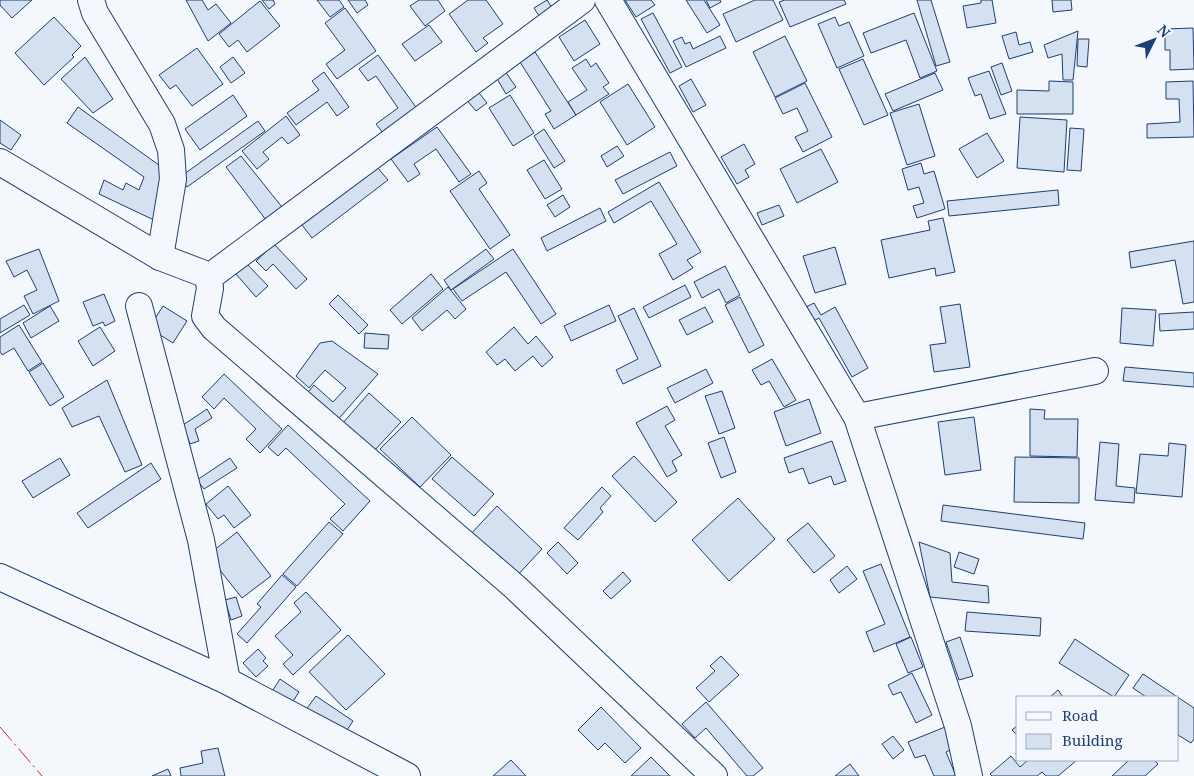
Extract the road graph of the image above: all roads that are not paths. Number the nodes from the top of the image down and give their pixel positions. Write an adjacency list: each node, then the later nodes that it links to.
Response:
1 (91, 0): 5 (street)
2 (582, 0): 6 (street)
3 (608, 0): 9 (street)
4 (0, 162): 5 (street)
5 (160, 257): 6 (street)
6 (208, 278): 13 (street)
7 (139, 306): 11 (street)
8 (1095, 371): 9 (street)
9 (857, 417): 14 (street)
10 (0, 577): 11 (street)
11 (227, 681): 12 (street)
12 (407, 776)
13 (714, 776)
14 (969, 776)

